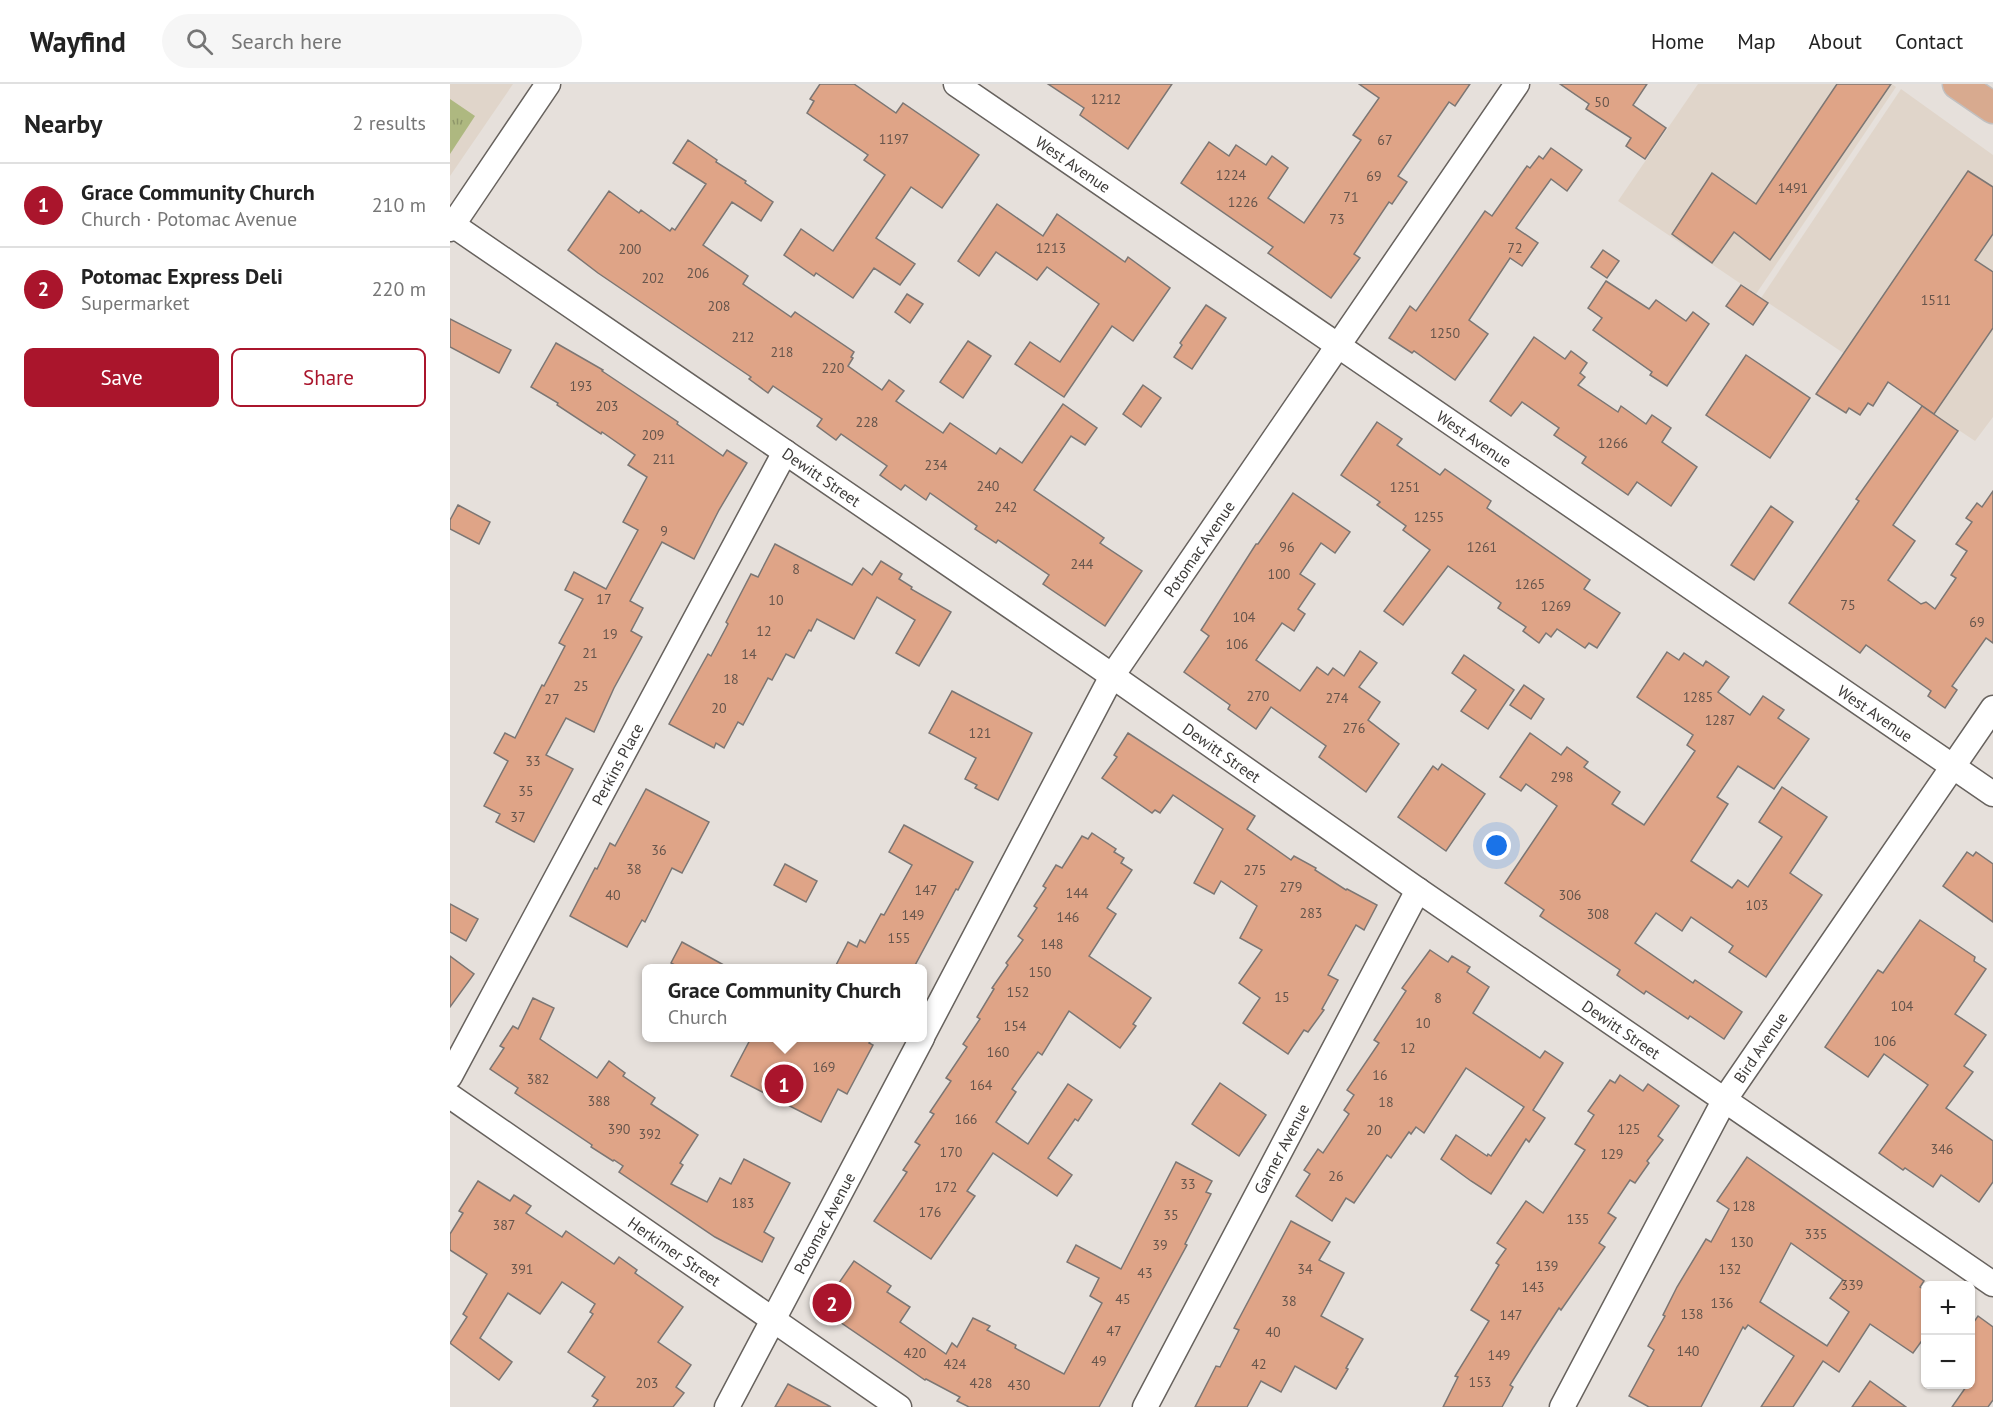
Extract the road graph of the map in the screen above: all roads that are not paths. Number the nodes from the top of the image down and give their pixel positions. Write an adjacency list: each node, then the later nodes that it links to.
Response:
1 (548, 84): 6 (street)
2 (956, 84): 7 (street, West Avenue)
3 (1517, 84): 7 (street, Potomac Avenue)
4 (1958, 84): 5 (main road)
5 (1993, 108)
6 (451, 226): 8 (street, Dewitt Street)
7 (1337, 345): 9 (street, Potomac Avenue); 11 (street, West Avenue)
8 (785, 452): 9 (street, Dewitt Street); 16 (street, Perkins Place)
9 (1112, 676): 13 (street, Dewitt Street); 14 (street, Potomac Avenue)
10 (1993, 708): 11 (street, Bird Avenue)
11 (1953, 766): 12 (street, West Avenue); 18 (street, Bird Avenue)
12 (1993, 794)
13 (1418, 890): 18 (street, Dewitt Street); 23 (street, Garner Avenue)
14 (927, 1028)
15 (919, 1042): 20 (street, Potomac Avenue)
16 (450, 1076)
17 (450, 1096): 20 (street, Herkimer Street)
18 (1725, 1099): 19 (street, Dewitt Street); 24 (street, Bird Avenue)
19 (1993, 1284)
20 (773, 1320): 21 (street, Potomac Avenue); 22 (street, Herkimer Street)
21 (727, 1407)
22 (899, 1407)
23 (1145, 1407)
24 (1562, 1407)

